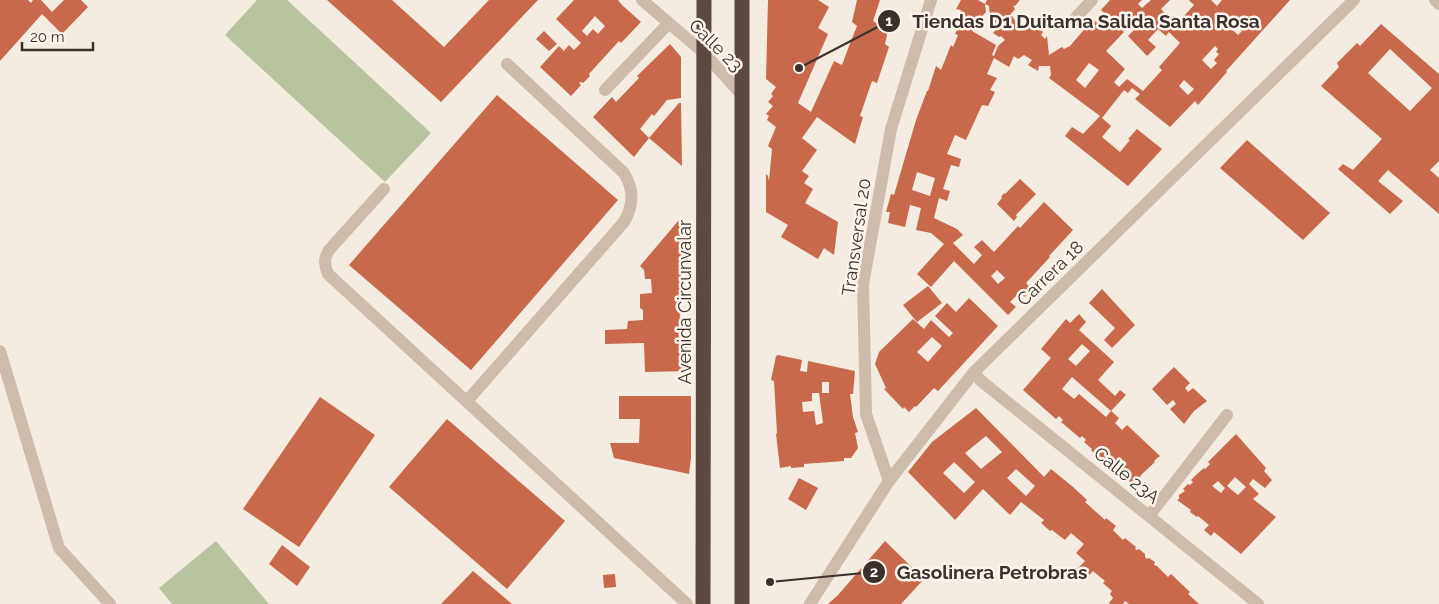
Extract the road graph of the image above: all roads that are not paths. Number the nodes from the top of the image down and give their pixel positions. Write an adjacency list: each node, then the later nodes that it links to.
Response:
1 (642, 0): 9 (street, Calle 23)
2 (704, 0): 11 (highway, Avenida Circunvalar)
3 (742, 0): 14 (highway)
4 (931, 0): 20 (street, Transversal 20)
5 (1092, 0): 10 (street)
6 (1354, 0): 17 (street, Carrera 18)
7 (1434, 0): 8 (street)
8 (1439, 4)
9 (668, 24): 11 (street, Calle 23); 13 (street)
10 (1070, 24)
11 (704, 54): 14 (street, Calle 23); 24 (highway, Avenida Circunvalar)
12 (507, 64): 18 (street)
13 (606, 90)
14 (742, 95): 25 (highway)
15 (384, 189): 18 (street)
16 (0, 351): 22 (street)
17 (974, 372): 20 (street, Carrera 18); 21 (street, Calle 23A)
18 (467, 401): 23 (street)
19 (1227, 415): 21 (street)
20 (889, 481): 26 (street, Carrera 18)
21 (1149, 516): 27 (street, Calle 23A)
22 (110, 604)
23 (687, 604)
24 (703, 604)
25 (742, 604)
26 (810, 604)
27 (1258, 604)

